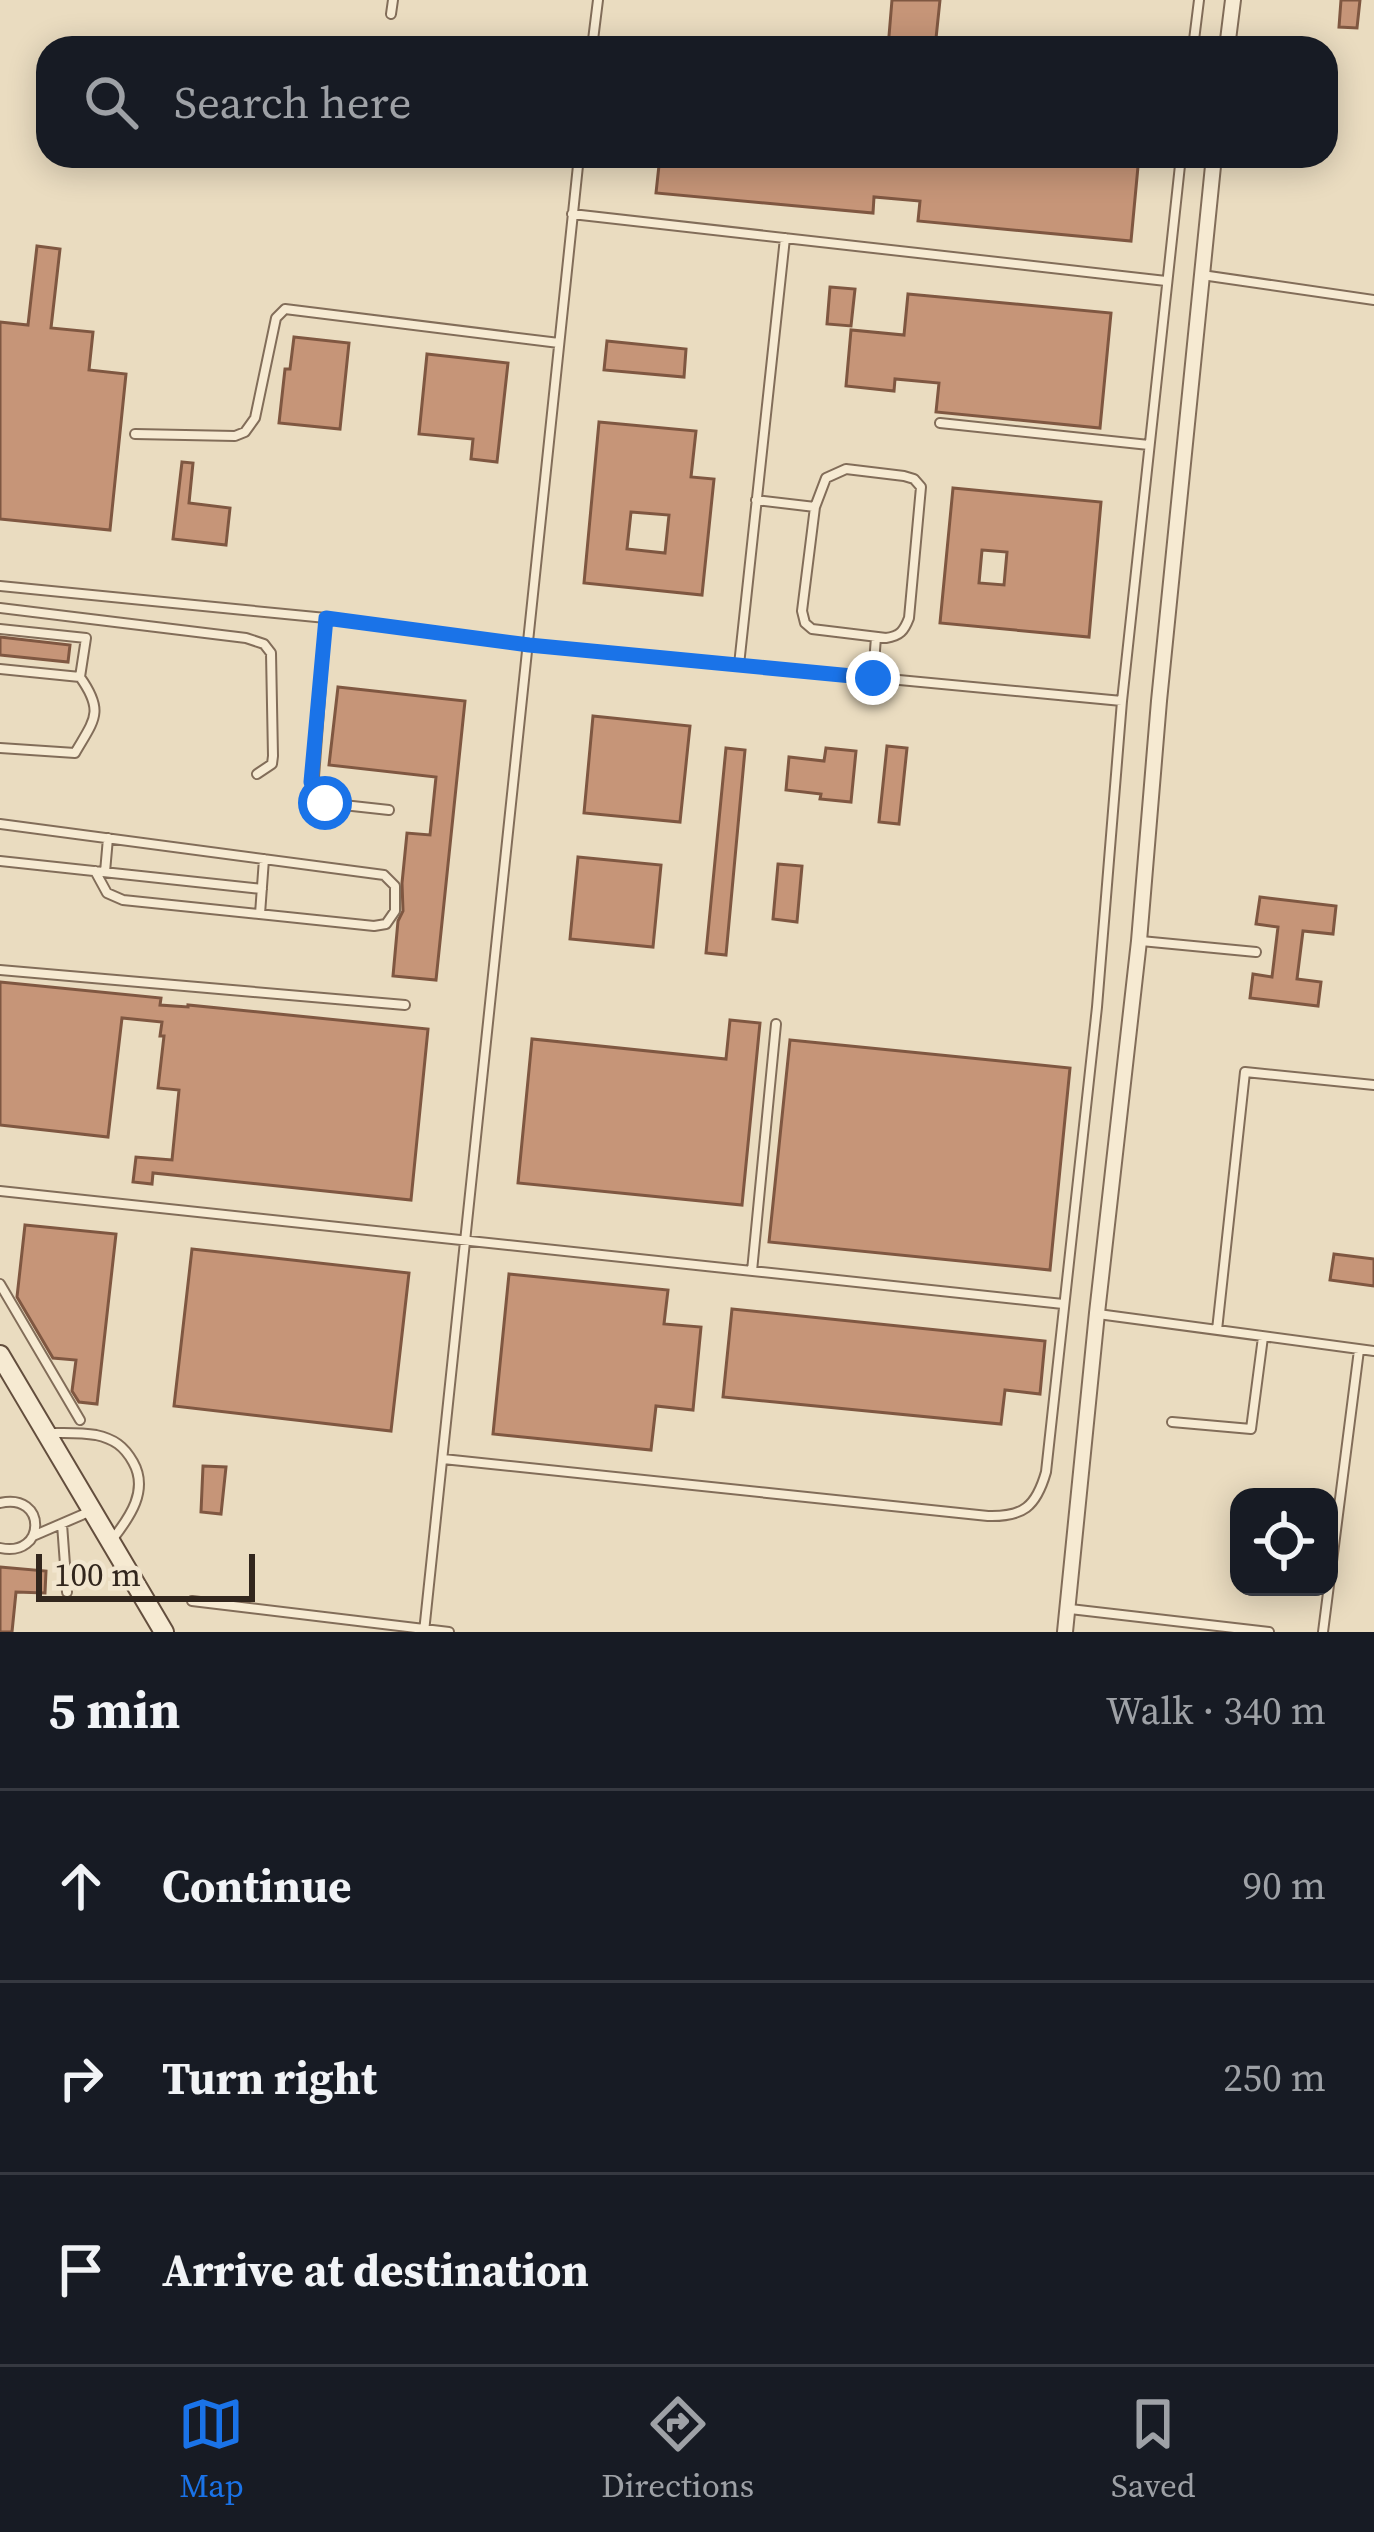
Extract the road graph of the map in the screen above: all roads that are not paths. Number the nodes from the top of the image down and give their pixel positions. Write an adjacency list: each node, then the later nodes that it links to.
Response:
1 (393, 0): 5 (lane)
2 (598, 0): 6 (lane)
3 (1197, 0): 7 (lane)
4 (1233, 0): 8 (street)
5 (391, 14)
6 (594, 36)
7 (1194, 36)
8 (1228, 36)
9 (578, 168): 12 (lane)
10 (1180, 168): 15 (lane)
11 (1213, 168): 14 (street)
12 (572, 214): 13 (lane); 17 (lane)
13 (784, 238): 15 (lane); 21 (lane)
14 (1200, 274): 16 (lane); 44 (street)
15 (1166, 281): 20 (lane)
16 (1374, 301)
17 (559, 343): 19 (lane); 28 (lane)
18 (940, 422): 20 (lane)
19 (136, 434)
20 (1149, 446): 33 (lane)
21 (756, 500): 22 (lane); 29 (lane)
22 (815, 507): 27 (lane); 27 (lane)
23 (0, 586): 25 (lane)
24 (0, 608): 35 (lane)
25 (326, 618): 28 (lane); 36 (lane)
26 (0, 629): 31 (lane)
27 (876, 637): 32 (lane)
28 (529, 645): 29 (lane); 51 (lane)
29 (739, 665): 32 (lane)
30 (0, 669): 31 (lane)
31 (80, 677): 34 (lane)
32 (873, 678): 33 (lane)
33 (1122, 701): 54 (lane)
34 (0, 748)
35 (257, 774)
36 (389, 810)
37 (0, 824): 38 (lane)
38 (108, 838): 39 (lane); 41 (lane)
39 (264, 859): 42 (lane); 43 (lane)
40 (0, 861): 41 (lane)
41 (100, 872): 42 (lane); 43 (lane)
42 (262, 889): 43 (lane)
43 (260, 914)
44 (1139, 940): 45 (lane); 55 (street)
45 (1256, 952)
46 (0, 970): 47 (lane)
47 (405, 1005)
48 (776, 1024): 52 (lane)
49 (1374, 1085): 56 (lane)
50 (0, 1191): 51 (lane)
51 (466, 1240): 52 (lane); 64 (lane)
52 (752, 1270): 54 (lane)
53 (0, 1284): 61 (lane)
54 (1063, 1304): 64 (lane)
55 (1097, 1313): 56 (lane); 73 (street)
56 (1217, 1330): 57 (lane)
57 (1263, 1336): 58 (lane); 62 (lane)
58 (1359, 1350): 59 (lane); 80 (lane)
59 (1374, 1351)
60 (0, 1355): 63 (street)
61 (80, 1420)
62 (1172, 1422)
63 (46, 1433): 66 (street); 69 (lane)
64 (443, 1460): 75 (lane)
65 (0, 1503): 68 (lane)
66 (92, 1510): 67 (lane); 69 (street)
67 (62, 1524): 68 (lane); 71 (lane)
68 (33, 1536): 70 (lane)
69 (110, 1542): 76 (street)
70 (0, 1548)
71 (67, 1592)
72 (192, 1601): 75 (lane)
73 (1068, 1609): 74 (lane); 78 (street)
74 (1181, 1627): 79 (lane)
75 (424, 1631): 77 (lane)
76 (164, 1632)
77 (449, 1632)
78 (1065, 1632)
79 (1269, 1632)
80 (1323, 1632)

